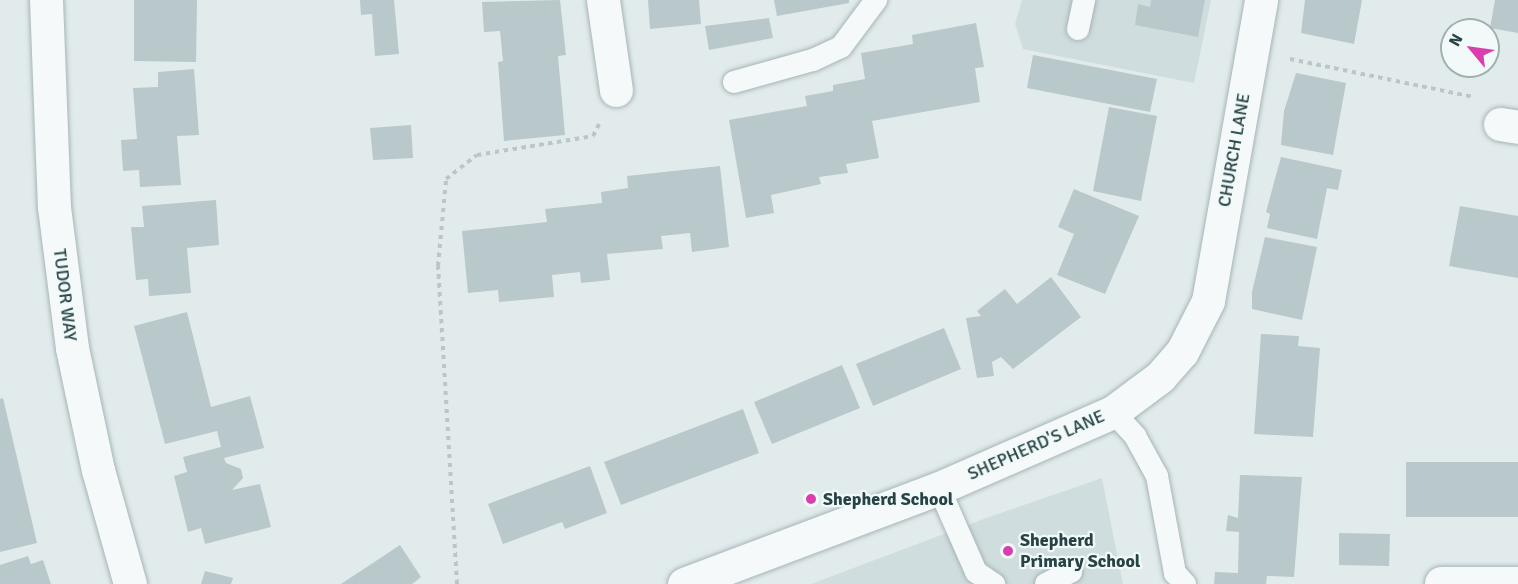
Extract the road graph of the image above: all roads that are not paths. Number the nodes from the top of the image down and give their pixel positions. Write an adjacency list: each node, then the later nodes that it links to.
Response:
1 (46, 0): 16 (street, TUDOR WAY)
2 (603, 0): 8 (street)
3 (876, 0): 7 (lane)
4 (1084, 0): 6 (lane)
5 (1261, 0): 9 (street, CHURCH LANE)
6 (1078, 29)
7 (734, 82)
8 (616, 90)
9 (1208, 301): 10 (street, SHEPHERD'S LANE)
10 (1113, 412): 11 (street, SHEPHERD'S LANE); 19 (lane)
11 (939, 488): 13 (lane); 17 (street, SHEPHERD'S LANE)
12 (1071, 572): 18 (lane)
13 (978, 580)
14 (1441, 583): 15 (street)
15 (1518, 583)
16 (130, 584)
17 (684, 584)
18 (1046, 584)
19 (1185, 584)

